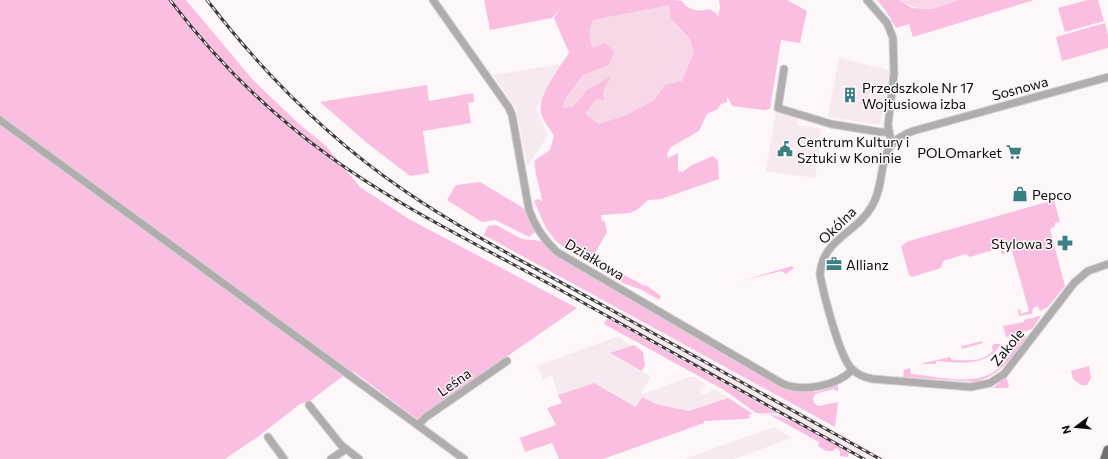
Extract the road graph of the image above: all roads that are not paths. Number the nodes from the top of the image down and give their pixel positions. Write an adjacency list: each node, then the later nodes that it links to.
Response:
1 (433, 0): 10 (street, Działkowa)
2 (867, 0): 6 (street)
3 (784, 69): 6 (street)
4 (1108, 77): 7 (street, Sosnowa)
5 (0, 120): 12 (street)
6 (888, 132): 7 (street)
7 (894, 140): 10 (street, Okólna)
8 (1108, 264): 10 (street, Zakole)
9 (507, 361): 12 (street, Leśna)
10 (852, 370)
11 (309, 405): 14 (street)
12 (418, 425): 18 (street)
13 (268, 437): 15 (street)
14 (346, 449): 16 (street); 17 (street)
15 (284, 459)
16 (331, 459)
17 (359, 459)
18 (464, 459)

